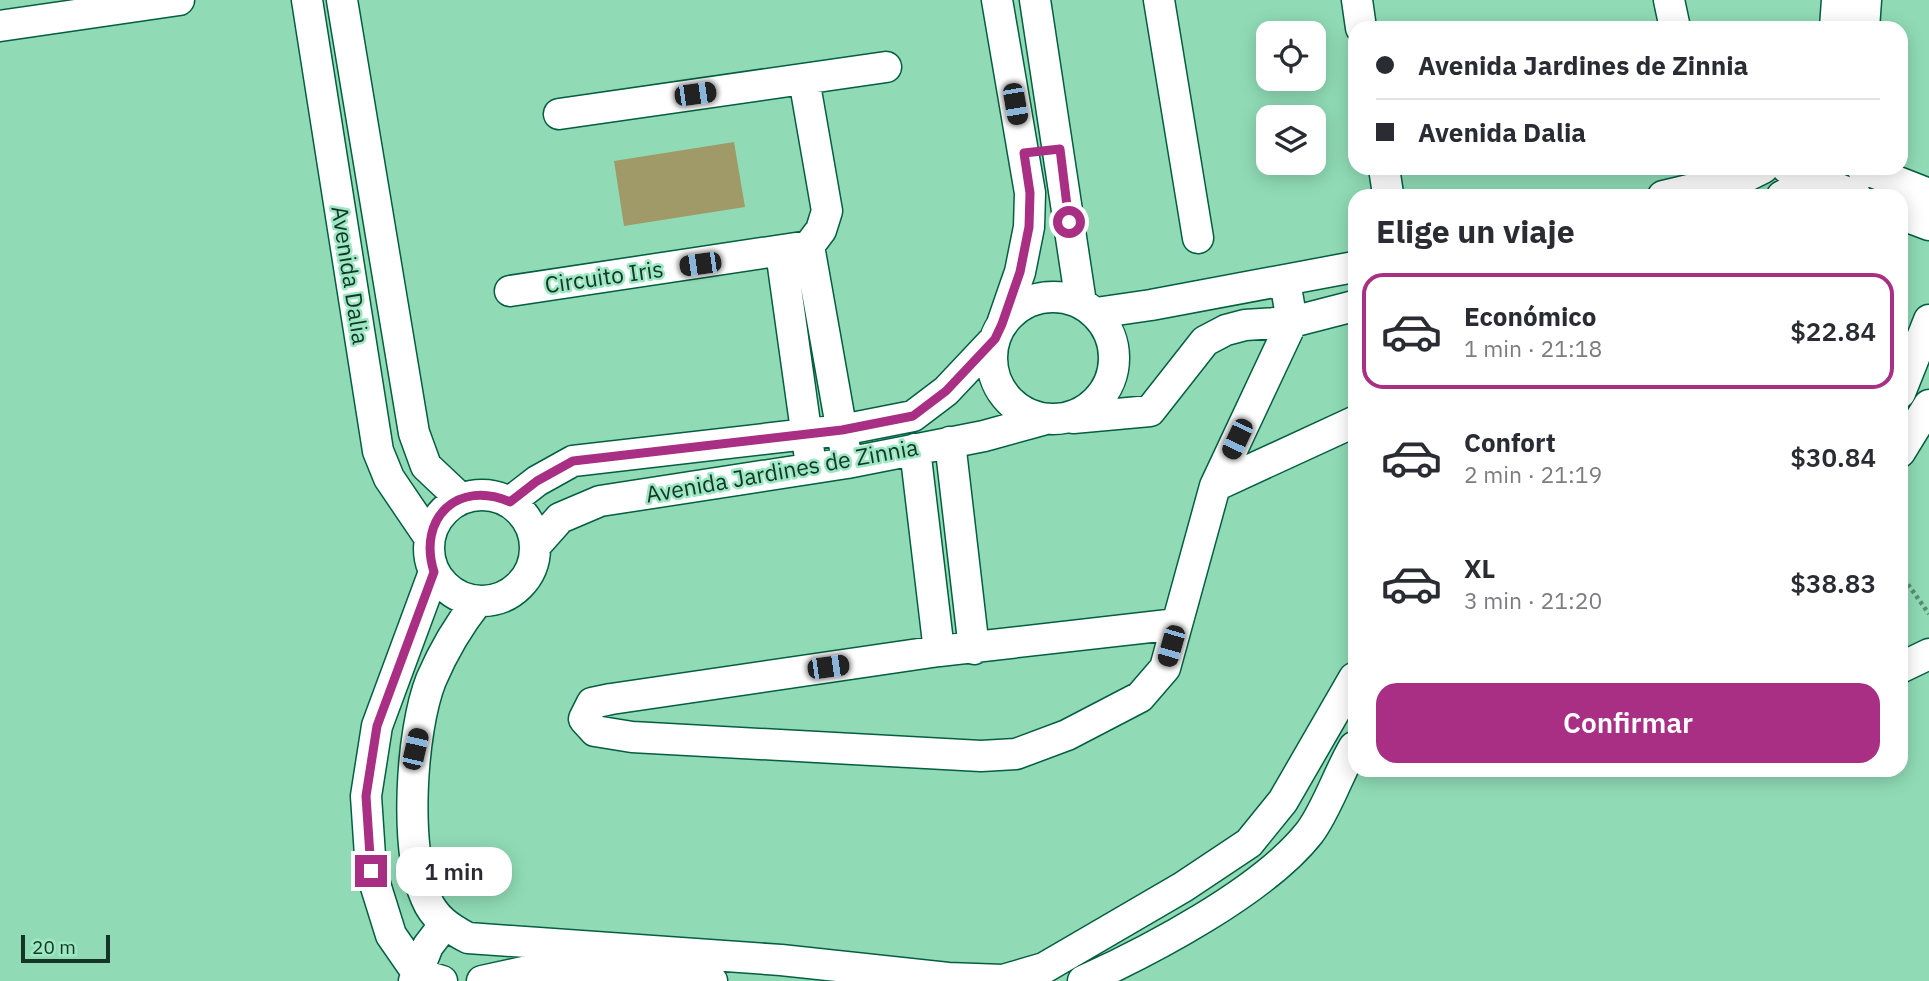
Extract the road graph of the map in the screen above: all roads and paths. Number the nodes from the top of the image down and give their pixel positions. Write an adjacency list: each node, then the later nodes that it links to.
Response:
1 (178, 0): 15 (street)
2 (306, 0): 56 (street, Avenida Dalia)
3 (342, 0): 54 (street, Avenida Dalia)
4 (998, 0): 20 (street, Avenida Jardines de Zinnia)
5 (1035, 0): 19 (street)
6 (1159, 0): 31 (street)
7 (1357, 0): 11 (street)
8 (1669, 0): 12 (street)
9 (1837, 0): 13 (street)
10 (1866, 0): 14 (street)
11 (1360, 21)
12 (1674, 21)
13 (1836, 21)
14 (1864, 21)
15 (0, 26)
16 (886, 67): 17 (street)
17 (804, 79): 18 (street); 32 (street)
18 (559, 114)
19 (1060, 149): 20 (street); 36 (street)
20 (1024, 153): 40 (street, Avenida Jardines de Zinnia)
21 (1749, 175): 25 (street)
22 (1818, 175): 26 (street)
23 (1822, 175): 27 (street)
24 (1880, 175): 28 (street)
25 (1692, 189)
26 (1794, 189)
27 (1845, 189)
28 (1929, 194)
29 (1908, 217): 30 (street)
30 (1929, 225)
31 (1198, 238)
32 (795, 249): 35 (street, Circuito Iris); 46 (street); 47 (street)
33 (1348, 268): 34 (street)
34 (1285, 281): 36 (street); 39 (street)
35 (510, 291)
36 (1089, 308): 40 (street); 43 (street)
37 (1348, 308): 39 (street)
38 (1929, 320): 41 (street)
39 (1292, 322): 43 (street); 53 (street)
40 (998, 331): 44 (street); 46 (street, Avenida Jardines de Zinnia)
41 (1908, 373)
42 (1929, 405): 48 (street)
43 (1072, 418): 44 (street)
44 (1041, 420): 49 (street, Avenida Jardines de Zinnia)
45 (1348, 425): 53 (street)
46 (842, 430): 47 (street, Avenida Jardines de Zinnia); 51 (street)
47 (807, 433): 52 (street); 55 (street, Avenida Jardines de Zinnia)
48 (1908, 439)
49 (950, 442): 50 (street, Avenida Jardines de Zinnia); 63 (street)
50 (915, 449): 51 (street, Avenida Jardines de Zinnia); 64 (street)
51 (847, 463): 52 (street, Avenida Jardines de Zinnia)
52 (812, 469): 57 (street, Avenida Jardines de Zinnia)
53 (1215, 486): 62 (street)
54 (461, 499): 55 (street); 56 (street)
55 (510, 502): 57 (street)
56 (429, 537): 58 (street)
57 (536, 545): 60 (street)
58 (434, 572): 60 (street); 74 (street)
59 (1908, 584): 61 (path)
60 (477, 602): 71 (street)
61 (1929, 614)
62 (1177, 624): 63 (street); 64 (street)
63 (974, 649): 64 (street)
64 (939, 651)
65 (1929, 654): 66 (street)
66 (1908, 664)
67 (1348, 688): 69 (street)
68 (1348, 759): 70 (street)
69 (1249, 843): 70 (street); 75 (street)
70 (1277, 866): 78 (street)
71 (444, 925): 72 (street); 74 (street)
72 (780, 971): 73 (street)
73 (813, 973): 75 (street)
74 (425, 979)
75 (1003, 980)
76 (482, 981): 77 (street)
77 (712, 981)
78 (1083, 981)

